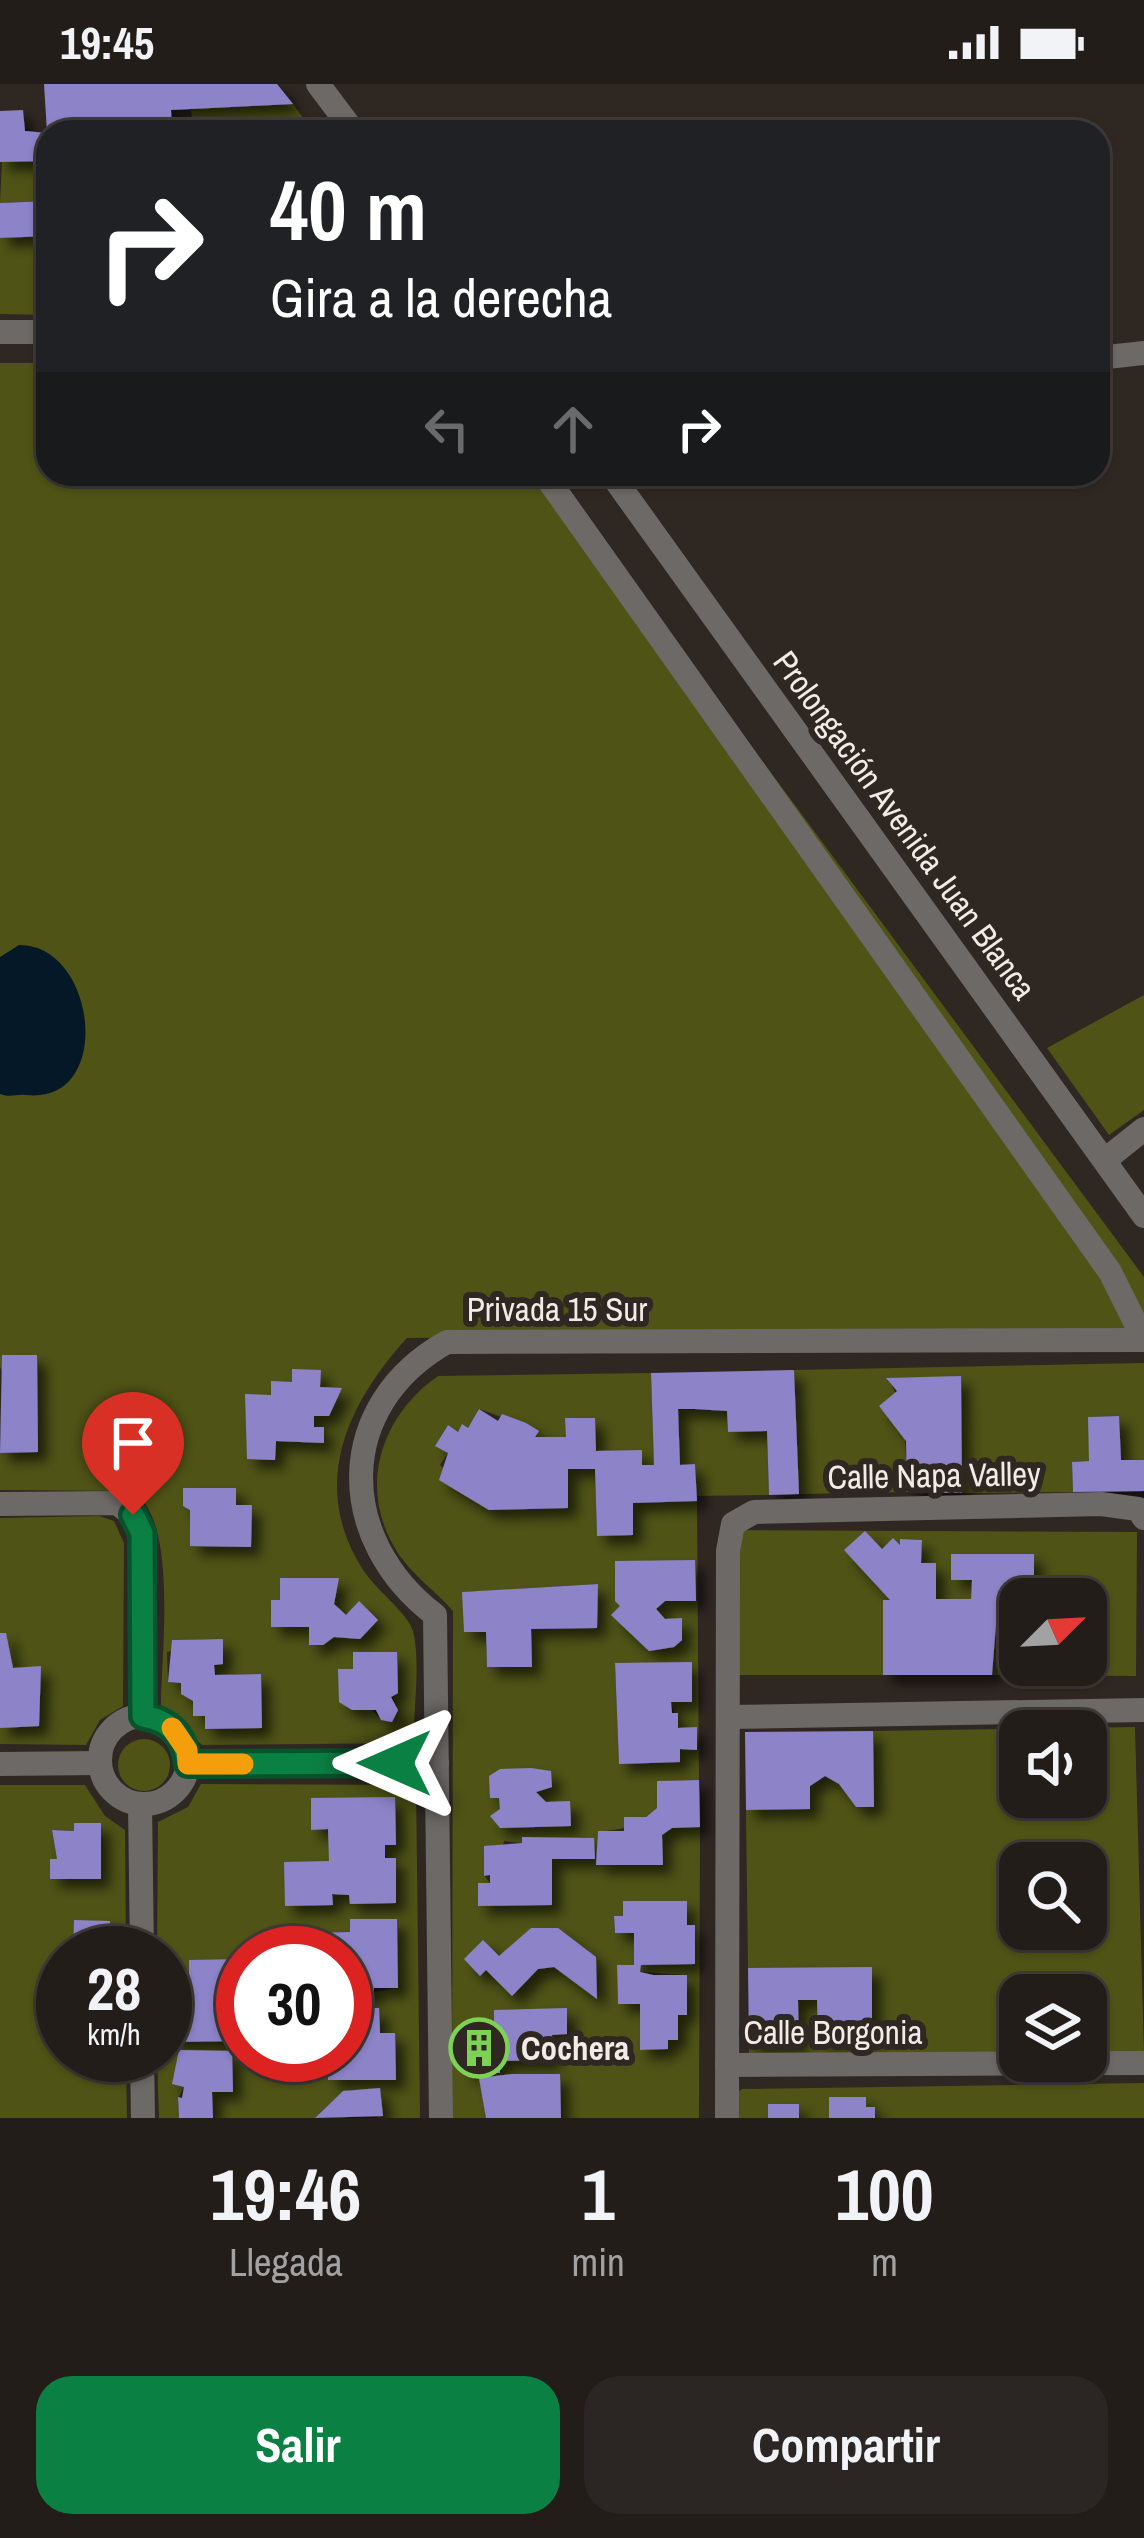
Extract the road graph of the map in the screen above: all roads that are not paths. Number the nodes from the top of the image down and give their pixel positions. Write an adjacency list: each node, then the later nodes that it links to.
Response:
1 (318, 84): 2 (street)
2 (345, 120)
3 (0, 332): 4 (street)
4 (36, 332)
5 (1144, 353): 6 (street)
6 (1110, 357)
7 (553, 486): 13 (street)
8 (620, 486): 10 (street, Prolongación Avenida Juan Blanca)
9 (1144, 1129): 10 (street)
10 (1105, 1160): 11 (street, Prolongación Avenida Juan Blanca)
11 (1135, 1183): 12 (street, Prolongación Avenida Juan Blanca)
12 (1144, 1216)
13 (1144, 1340): 22 (street, Privada 15 Sur)
14 (0, 1504): 18 (street)
15 (1141, 1514): 16 (street, Calle Napa Valley)
16 (734, 1524): 19 (street, Calle Borgonia)
17 (1144, 1710): 19 (street)
18 (143, 1716): 21 (street); 23 (street)
19 (728, 1717): 27 (street, Calle Borgonia)
20 (0, 1763): 21 (street)
21 (100, 1763): 24 (street)
22 (436, 1763): 23 (street); 30 (street, Privada 15 Sur)
23 (188, 1764): 24 (street)
24 (140, 1804): 25 (street)
25 (142, 1926)
26 (1144, 2063): 27 (street, Calle Borgonia)
27 (727, 2065): 31 (street)
28 (142, 2082): 29 (street)
29 (143, 2118)
30 (440, 2118)
31 (727, 2118)

